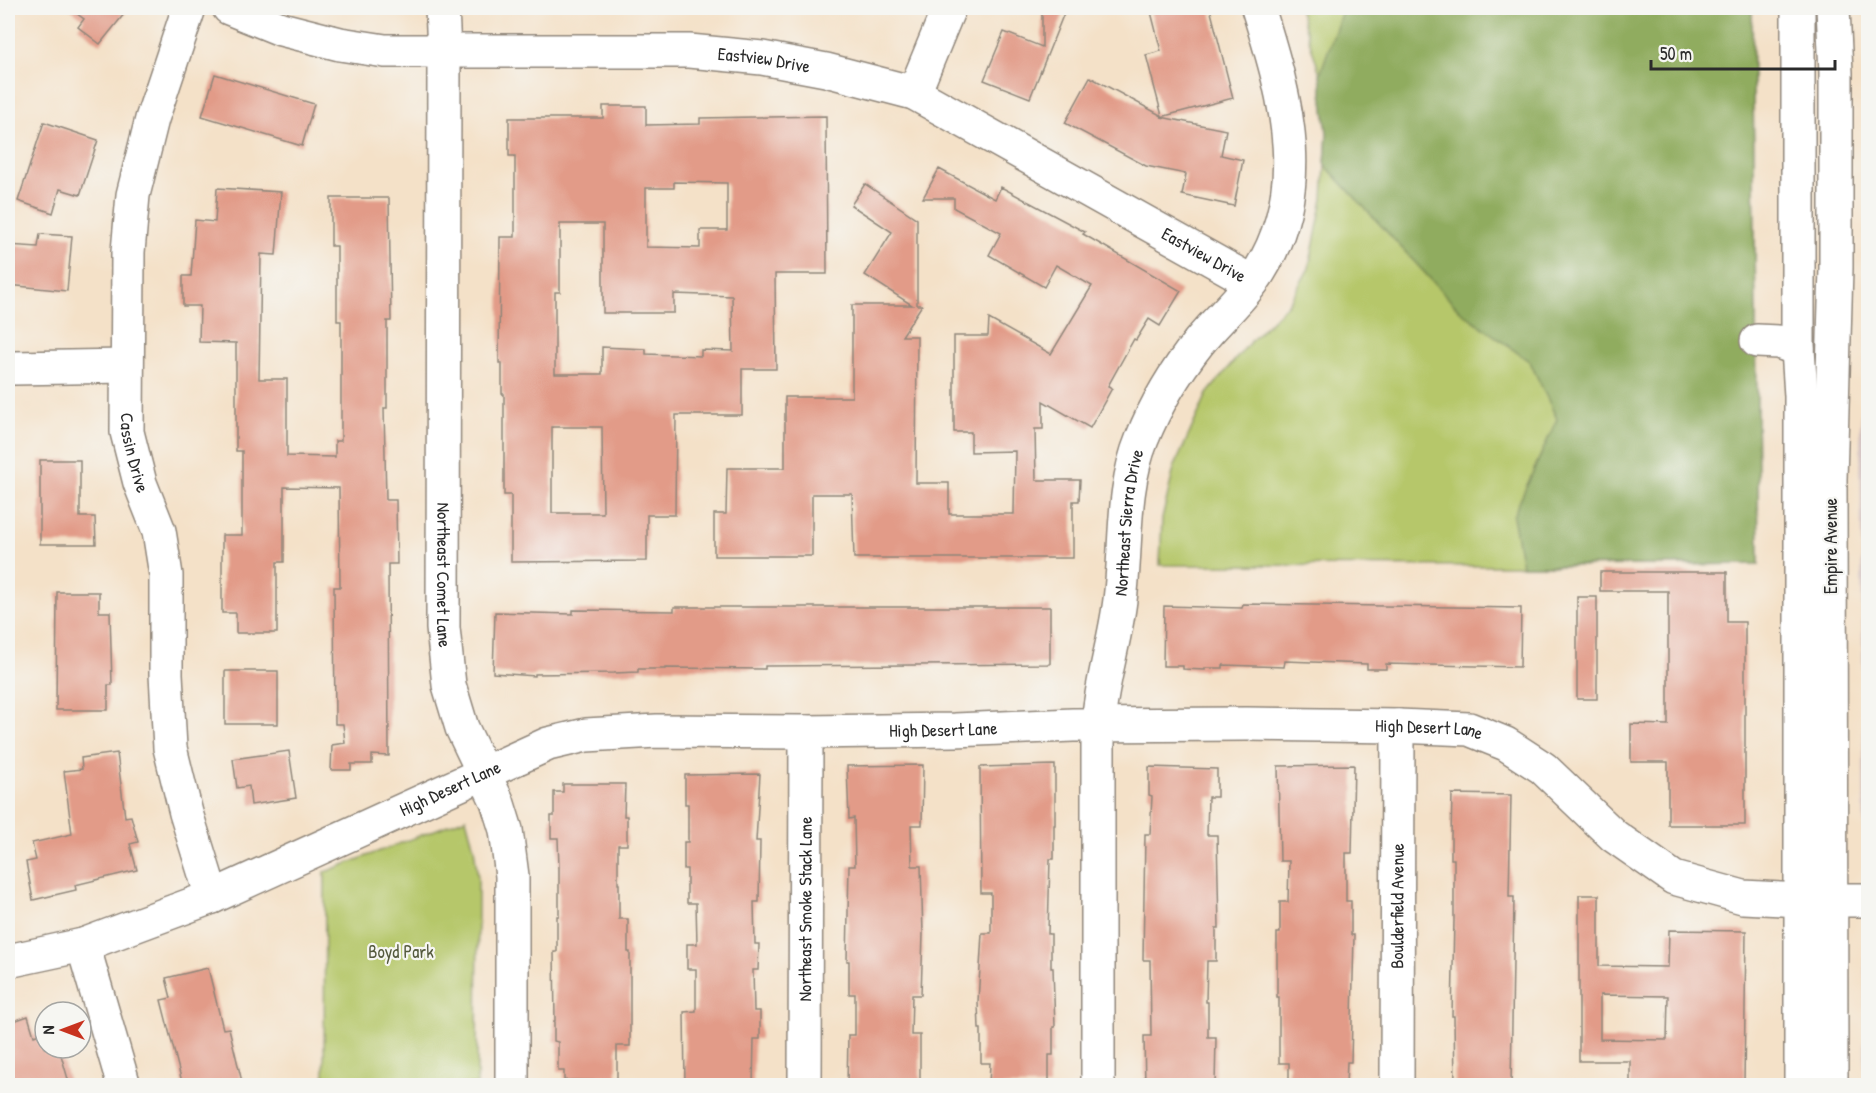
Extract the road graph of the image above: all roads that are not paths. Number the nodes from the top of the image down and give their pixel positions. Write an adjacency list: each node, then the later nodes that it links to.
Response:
1 (189, 8): 13 (main road, Cassin Drive)
2 (229, 8): 8 (main road, Eastview Drive)
3 (442, 8): 8 (main road, Northeast Comet Lane)
4 (949, 8): 9 (main road)
5 (1258, 8): 10 (main road, Northeast Sierra Drive)
6 (1798, 8): 12 (main road, Empire Avenue)
7 (1833, 8): 15 (main road, Empire Avenue)
8 (444, 51): 9 (main road, Eastview Drive); 19 (main road, Northeast Comet Lane)
9 (914, 93): 10 (main road, Eastview Drive)
10 (1252, 282): 16 (main road, Northeast Sierra Drive)
11 (1757, 341): 12 (main road)
12 (1798, 349): 15 (main road); 21 (main road, Empire Avenue)
13 (126, 366): 14 (main road); 20 (main road, Cassin Drive)
14 (14, 368)
15 (1830, 479): 21 (main road, Empire Avenue)
16 (1098, 725): 17 (main road, High Desert Lane); 18 (main road, High Desert Lane); 28 (main road, Northeast Sierra Drive)
17 (1398, 726): 21 (main road, High Desert Lane); 29 (main road, Boulderfield Avenue)
18 (806, 732): 19 (main road, High Desert Lane); 27 (main road, Northeast Smoke Stack Lane)
19 (483, 772): 20 (main road, High Desert Lane); 26 (main road, Northeast Comet Lane)
20 (212, 897): 23 (main road, High Desert Lane)
21 (1817, 900): 22 (main road, High Desert Lane); 30 (main road, Empire Avenue); 31 (main road, Empire Avenue)
22 (1869, 900)
23 (83, 945): 24 (main road, High Desert Lane); 25 (main road)
24 (8, 961)
25 (124, 1086)
26 (512, 1086)
27 (805, 1086)
28 (1098, 1086)
29 (1396, 1086)
30 (1801, 1086)
31 (1831, 1086)

